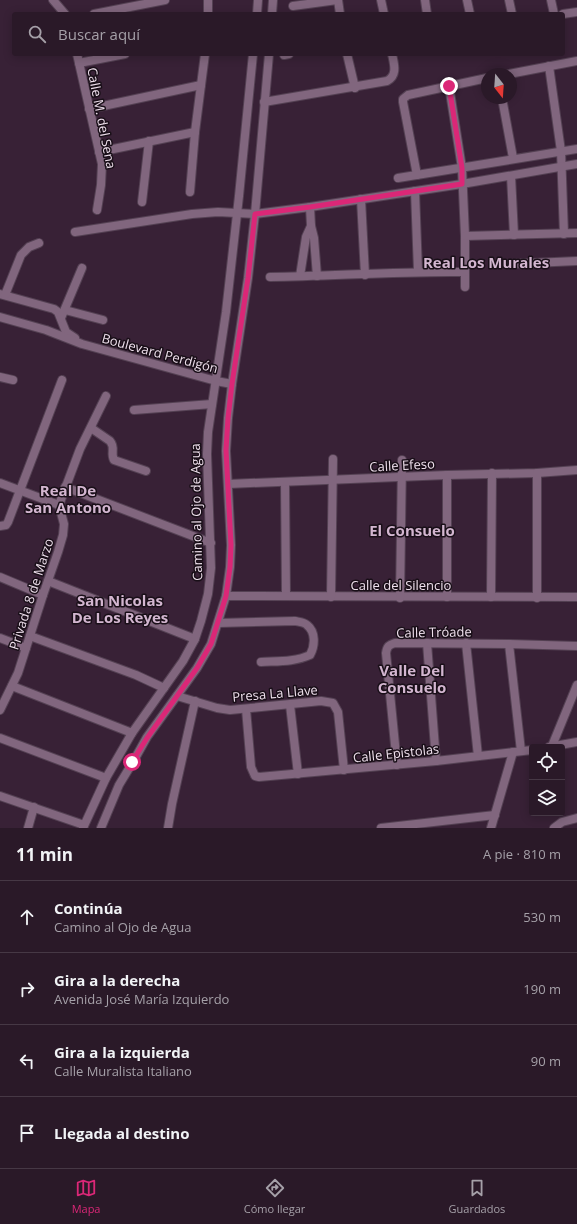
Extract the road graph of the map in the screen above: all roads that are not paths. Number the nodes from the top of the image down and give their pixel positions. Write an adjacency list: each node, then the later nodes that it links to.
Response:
1 (53, 0): 13 (street)
2 (165, 0): 14 (street)
3 (208, 0): 15 (street)
4 (258, 0): 16 (street)
5 (273, 0): 17 (street)
6 (337, 0): 12 (street); 18 (street)
7 (381, 0): 19 (street)
8 (425, 0): 20 (street)
9 (467, 0): 21 (street)
10 (509, 0): 22 (street)
11 (551, 0): 23 (street)
12 (293, 6)
13 (63, 12)
14 (104, 12)
15 (208, 12)
16 (257, 12)
17 (272, 12)
18 (340, 12)
19 (384, 12)
20 (427, 12)
21 (470, 12)
22 (512, 12)
23 (554, 12)
24 (577, 12): 25 (street)
25 (565, 14)
26 (77, 56): 34 (street, Calle M. del Sena)
27 (116, 56): 34 (street)
28 (205, 56): 38 (street)
29 (254, 56): 63 (street, Camino al Ojo de Agua)
30 (269, 56): 41 (street)
31 (348, 56): 40 (street)
32 (392, 56): 40 (street)
33 (577, 61): 35 (street)
34 (79, 63): 43 (street, Calle M. del Sena)
35 (549, 66): 36 (street); 47 (street)
36 (517, 72)
37 (481, 79): 39 (street)
38 (201, 86): 43 (street); 44 (street)
39 (449, 86): 52 (street); 53 (street)
40 (355, 88): 41 (street)
41 (264, 102): 64 (street)
42 (503, 104): 49 (street)
43 (89, 109): 48 (street, Calle M. del Sena)
44 (195, 132): 45 (street); 58 (street)
45 (149, 141): 48 (street); 60 (street)
46 (577, 149): 47 (street)
47 (562, 151): 49 (street); 51 (street)
48 (99, 152): 62 (street, Calle M. del Sena)
49 (513, 158): 52 (street)
50 (577, 164): 51 (street)
51 (562, 166): 54 (street); 68 (street)
52 (462, 168): 53 (street); 56 (street)
53 (417, 175): 55 (street)
54 (511, 176): 56 (street); 69 (street)
55 (398, 178)
56 (462, 184): 57 (street); 70 (street)
57 (414, 191): 59 (street); 75 (street)
58 (190, 192)
59 (361, 199): 61 (street); 77 (street)
60 (142, 202)
61 (310, 207): 64 (street); 65 (street)
62 (97, 210)
63 (237, 212): 64 (street); 66 (street); 91 (street, Camino al Ojo de Agua)
64 (255, 214): 92 (street)
65 (311, 226): 78 (street); 79 (street)
66 (75, 232)
67 (577, 233): 68 (street)
68 (564, 234): 69 (street)
69 (514, 235): 70 (street)
70 (465, 236): 76 (street)
71 (39, 243): 82 (street)
72 (577, 261): 73 (street)
73 (510, 264)
74 (82, 268): 83 (street)
75 (418, 271): 76 (street); 77 (street)
76 (465, 272): 81 (street)
77 (365, 275): 79 (street)
78 (300, 276): 79 (street); 80 (street)
79 (318, 276)
80 (270, 277)
81 (465, 287)
82 (3, 295): 85 (street, Boulevard Perdigón)
83 (65, 310): 85 (street); 86 (street)
84 (0, 317): 87 (street, Boulevard Perdigón)
85 (61, 318): 87 (street, Boulevard Perdigón)
86 (103, 320)
87 (82, 344): 91 (street, Boulevard Perdigón)
88 (0, 377): 89 (street)
89 (13, 380)
90 (62, 380): 110 (street)
91 (216, 381): 92 (street, Boulevard Perdigón); 94 (street, Camino al Ojo de Agua)
92 (232, 384): 108 (street)
93 (106, 396): 96 (street)
94 (212, 404): 95 (street); 113 (street, Camino al Ojo de Agua)
95 (134, 410)
96 (91, 428): 100 (street); 109 (street)
97 (333, 459): 105 (street)
98 (402, 460): 104 (street)
99 (577, 470): 102 (street, Calle Efeso)
100 (146, 472)
101 (492, 473): 102 (street, Calle Efeso); 103 (street, Calle Efeso); 121 (street)
102 (537, 473): 124 (street)
103 (447, 474): 104 (street, Calle Efeso); 120 (street)
104 (402, 477): 105 (street, Calle Efeso); 123 (street)
105 (333, 480): 106 (street, Calle Efeso); 119 (street)
106 (285, 482): 108 (street, Calle Efeso); 118 (street)
107 (0, 483): 110 (street)
108 (228, 484): 117 (street)
109 (65, 488): 111 (street); 113 (street)
110 (19, 491): 111 (street); 112 (street)
111 (59, 506): 115 (street, Privada 8 de Marzo)
112 (3, 525)
113 (211, 543): 128 (street, Camino al Ojo de Agua)
114 (0, 577): 116 (street)
115 (48, 581): 116 (street, Privada 8 de Marzo); 128 (street)
116 (43, 595): 126 (street, Privada 8 de Marzo)
117 (226, 596): 118 (street, Calle del Silencio); 125 (street)
118 (286, 596): 119 (street, Calle del Silencio)
119 (331, 597): 123 (street, Calle del Silencio)
120 (447, 597): 121 (street, Calle del Silencio); 123 (street, Calle del Silencio)
121 (492, 597): 124 (street, Calle del Silencio)
122 (577, 597): 124 (street, Calle del Silencio)
123 (400, 598)
124 (537, 598)
125 (218, 623): 134 (street); 139 (street)
126 (30, 636): 133 (street, Privada 8 de Marzo); 137 (street)
127 (0, 638): 133 (street)
128 (195, 639): 137 (street, Camino al Ojo de Agua)
129 (427, 643): 130 (street, Calle Tróade); 152 (street); 153 (street, Calle Tróade)
130 (466, 643): 131 (street, Calle Tróade); 151 (street)
131 (509, 644): 132 (street, Calle Tróade); 150 (street)
132 (577, 646)
133 (26, 648): 135 (street, Privada 8 de Marzo)
134 (261, 662)
135 (12, 686): 138 (street, Privada 8 de Marzo); 144 (street)
136 (577, 686): 147 (street)
137 (164, 688): 144 (street, Camino al Ojo de Agua)
138 (4, 695): 143 (street, Privada 8 de Marzo)
139 (177, 696): 140 (street, Presa La Llave); 163 (street)
140 (195, 701): 142 (street, Presa La Llave); 164 (street)
141 (290, 705): 142 (street, Presa La Llave); 154 (street, Presa La Llave); 155 (street)
142 (246, 709): 155 (street, Calle Epistolas)
143 (0, 710)
144 (132, 733): 156 (street, Camino al Ojo de Agua)
145 (0, 738): 156 (street)
146 (577, 742): 148 (street)
147 (553, 744)
148 (564, 744)
149 (529, 750): 150 (street, Calle Epistolas)
150 (517, 752): 151 (street, Calle Epistolas); 159 (street)
151 (478, 756): 152 (street, Calle Epistolas)
152 (436, 762): 153 (street, Calle Epistolas)
153 (397, 766): 154 (street, Calle Epistolas)
154 (344, 770): 155 (street, Calle Epistolas)
155 (298, 774)
156 (106, 778): 161 (street, Camino al Ojo de Agua)
157 (0, 796): 158 (street)
158 (34, 807): 161 (street); 162 (street)
159 (495, 815): 166 (street); 167 (street)
160 (577, 818): 168 (street)
161 (84, 827)
162 (28, 828)
163 (101, 828)
164 (168, 828)
165 (381, 828): 166 (street)
166 (390, 828)
167 (491, 828)
168 (554, 828)

